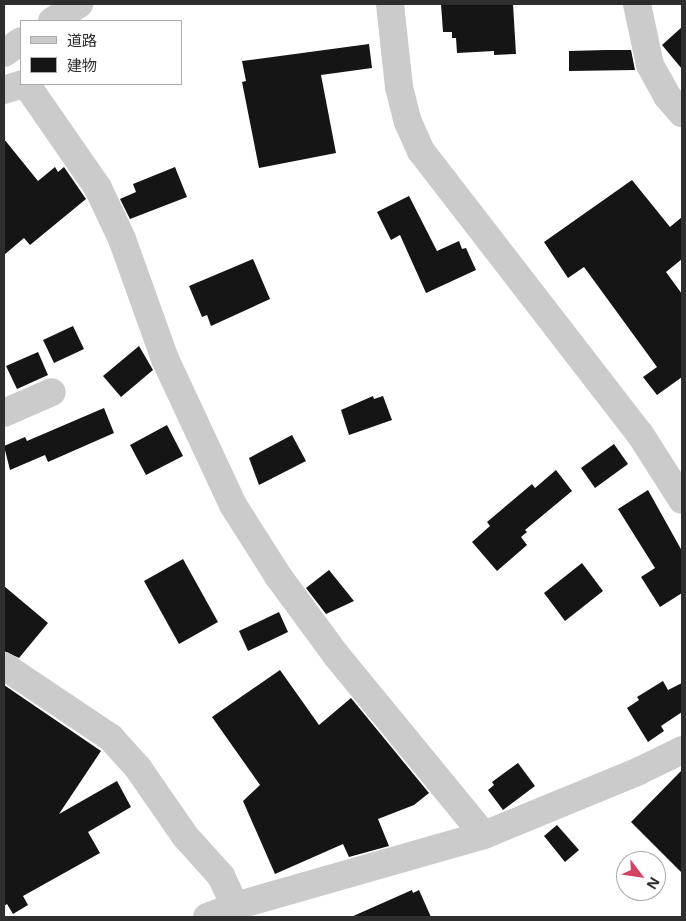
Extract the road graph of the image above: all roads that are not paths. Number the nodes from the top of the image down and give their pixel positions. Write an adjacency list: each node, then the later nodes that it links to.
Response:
1 (79, 4): 4 (street)
2 (390, 4): 13 (street)
3 (637, 4): 10 (street)
4 (54, 20)
5 (20, 42): 6 (street)
6 (4, 53)
7 (21, 85): 9 (street)
8 (25, 85): 16 (street)
9 (4, 90)
10 (682, 112)
11 (52, 392): 12 (street)
12 (4, 413)
13 (682, 500)
14 (4, 666): 17 (street)
15 (682, 750): 16 (street)
16 (484, 835): 17 (street)
17 (235, 906): 18 (street)
18 (207, 917)

